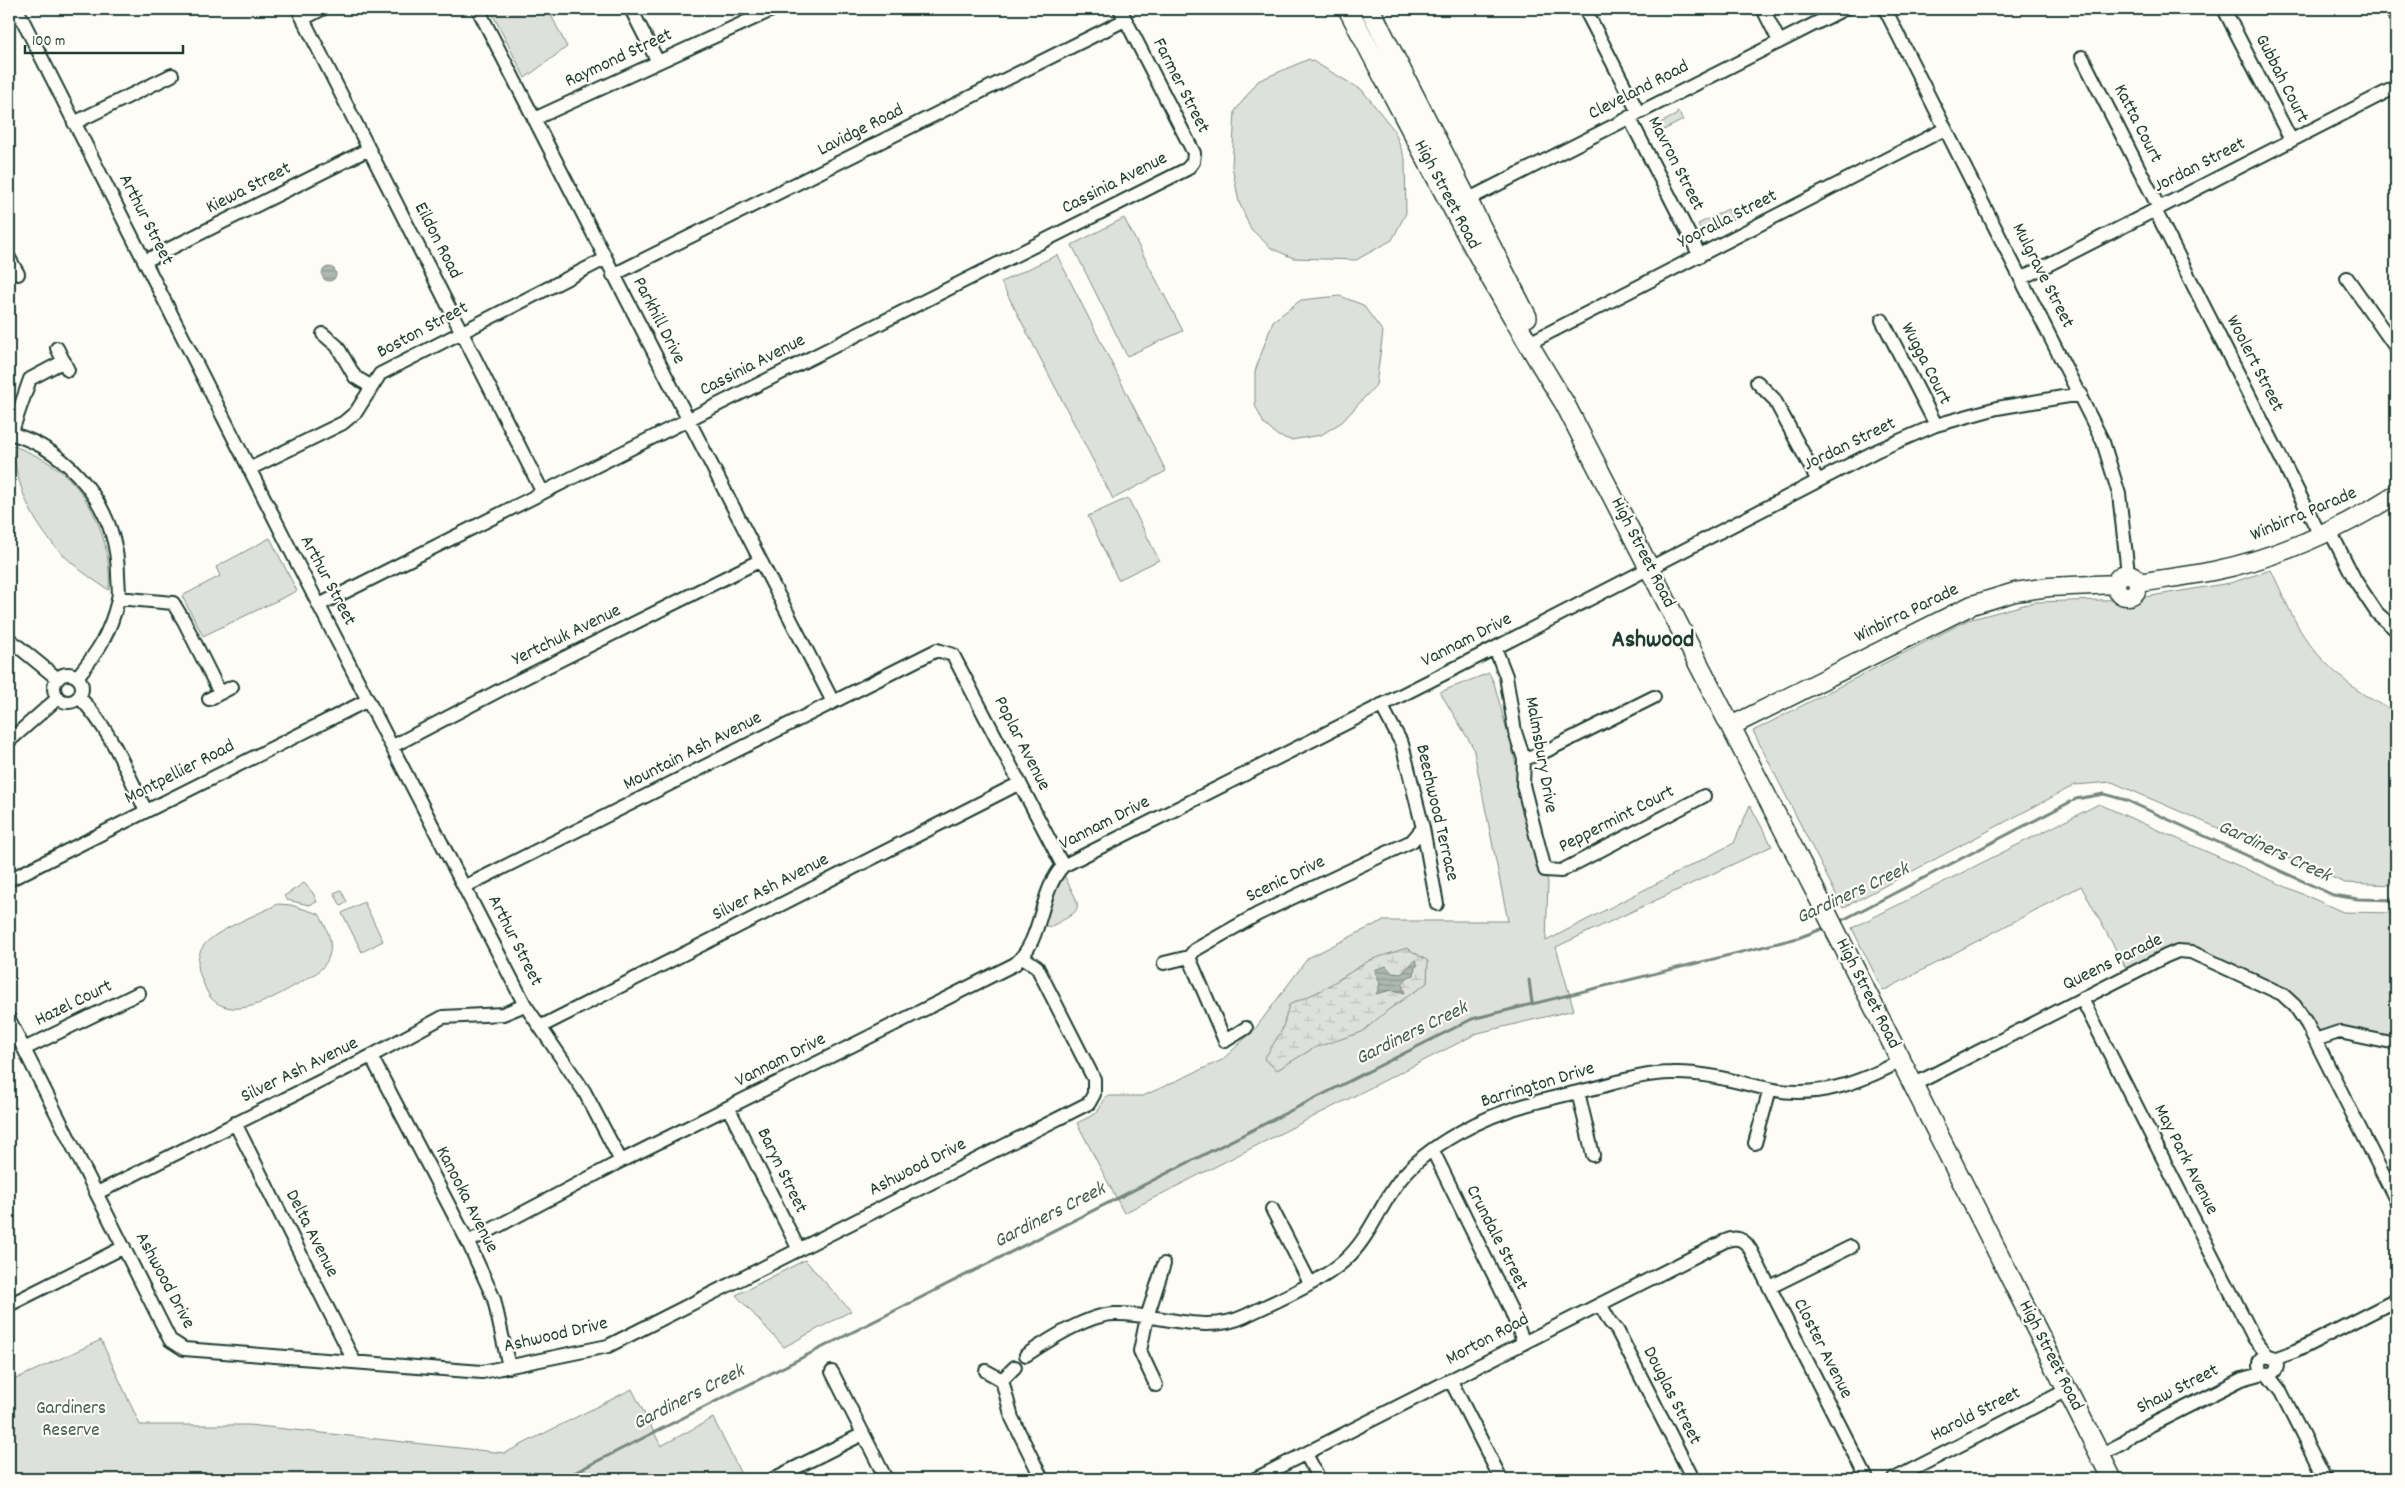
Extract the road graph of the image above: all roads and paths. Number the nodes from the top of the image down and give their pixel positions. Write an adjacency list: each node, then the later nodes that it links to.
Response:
1 (17, 9): 24 (street, Arthur Street)
2 (322, 9): 15 (street)
3 (478, 9): 23 (street, Parkhill Drive)
4 (631, 9): 19 (street)
5 (774, 9): 19 (street, Raymond Street)
6 (1348, 9): 29 (main road, High Street Road)
7 (1370, 9): 29 (main road, High Street Road)
8 (1585, 9): 22 (street, Mavron Street)
9 (1763, 9): 17 (street)
10 (1844, 9): 17 (street, Cleveland Road)
11 (1885, 9): 25 (street, Mulgrave Street)
12 (2224, 9): 26 (street, Gubbah Court)
13 (2394, 9): 14 (street)
14 (2396, 13)
15 (301, 14): 27 (street, Eildon Road)
16 (1123, 14): 28 (street, Farmer Street); 34 (street, Lavidge Road)
17 (1779, 41): 22 (street, Cleveland Road)
18 (2082, 57): 30 (street, Katta Court)
19 (658, 62): 23 (street, Raymond Street)
20 (172, 75): 24 (street)
21 (2396, 87): 26 (street, Jordan Street)
22 (1633, 114): 29 (street, Cleveland Road); 31 (street, Mavron Street)
23 (534, 119): 32 (street, Parkhill Drive)
24 (74, 123): 33 (street, Arthur Street)
25 (1945, 129): 31 (street, Yooralla Street); 35 (street, Mulgrave Street)
26 (2291, 140): 30 (street, Jordan Street)
27 (369, 149): 33 (street, Kiewa Street); 38 (street, Eildon Road)
28 (1194, 153): 46 (street, Cassinia Avenue)
29 (1459, 204): 40 (main road, High Street Road)
30 (2157, 209): 35 (street, Jordan Street); 53 (street, Woolert Street)
31 (1700, 256): 40 (street, Yooralla Street)
32 (605, 259): 34 (street, Parkhill Drive); 38 (street, Boston Street)
33 (145, 261): 49 (street, Arthur Street)
34 (613, 275): 46 (street, Parkhill Drive)
35 (2022, 278): 45 (street, Mulgrave Street)
36 (2347, 278): 42 (street)
37 (1882, 320): 47 (street, Wugga Court)
38 (461, 332): 44 (street, Boston Street); 51 (street, Eildon Road)
39 (323, 334): 44 (street)
40 (1533, 341): 55 (main road, High Street Road)
41 (57, 348): 48 (street)
42 (2396, 348)
43 (1757, 382): 50 (street)
44 (372, 387): 49 (street, Boston Street)
45 (2081, 394): 47 (street, Jordan Street); 56 (street, Mulgrave Street)
46 (688, 419): 51 (street, Cassinia Avenue); 54 (street, Parkhill Drive)
47 (1936, 425): 50 (street, Jordan Street)
48 (10, 434): 57 (street)
49 (248, 469): 58 (street, Arthur Street)
50 (1818, 481): 55 (street, Jordan Street)
51 (542, 491): 58 (street, Cassinia Avenue)
52 (2396, 494): 53 (street, Winbirra Parade)
53 (2325, 533): 56 (street, Winbirra Parade); 59 (street, Woolert Street)
54 (759, 561): 70 (street, Parkhill Drive); 74 (street, Yertchuk Avenue)
55 (1650, 568): 61 (street, Vannam Drive); 72 (main road, High Street Road)
56 (2127, 580): 72 (street, Winbirra Parade)
57 (118, 598): 63 (street); 65 (street)
58 (319, 605): 69 (street, Arthur Street)
59 (2396, 630)
60 (9, 639): 64 (street)
61 (1495, 648): 71 (street, Vannam Drive); 75 (street, Malmsbury Drive)
62 (937, 650): 70 (street, Mountain Ash Avenue); 76 (street, Poplar Avenue)
63 (77, 677): 64 (street); 68 (street)
64 (58, 678): 67 (street)
65 (232, 687)
66 (1654, 696): 75 (street)
67 (58, 698): 68 (street); 73 (street)
68 (79, 698): 78 (street)
69 (368, 700): 74 (street, Arthur Street); 78 (street, Montpellier Road)
70 (833, 702): 83 (street, Mountain Ash Avenue)
71 (1381, 705): 79 (street, Beechwood Terrace); 80 (street, Vannam Drive)
72 (1730, 726): 98 (main road, High Street Road)
73 (9, 741)
74 (392, 746): 83 (street, Arthur Street)
75 (1524, 759): 81 (street, Malmsbury Drive)
76 (1020, 783): 80 (street, Poplar Avenue); 92 (street, Silver Ash Avenue)
77 (1704, 796): 81 (street, Peppermint Court)
78 (146, 811): 82 (street, Montpellier Road)
79 (1423, 828): 84 (street, Beechwood Terrace); 86 (street, Scenic Drive)
80 (1063, 866): 85 (street, Vannam Drive)
81 (1545, 870)
82 (9, 880)
83 (466, 886): 90 (street, Arthur Street)
84 (1437, 904)
85 (1023, 956): 102 (street, Vannam Drive); 115 (street, Ashwood Drive)
86 (1189, 958): 87 (street, Scenic Drive); 93 (street)
87 (1164, 963)
88 (139, 993): 96 (street, Hazel Court)
89 (2082, 999): 94 (street, Queens Parade); 99 (street, Queens Parade); 126 (street, May Park Avenue)
90 (525, 1005): 92 (street, Arthur Street); 97 (street, Silver Ash Avenue)
91 (9, 1019): 96 (street, Ashwood Drive)
92 (540, 1027): 107 (street, Arthur Street)
93 (1246, 1028)
94 (2317, 1044): 95 (street); 109 (street, Queens Parade)
95 (2396, 1044)
96 (24, 1049): 108 (street, Ashwood Drive)
97 (371, 1056): 103 (street, Silver Ash Avenue); 112 (street, Kanooka Avenue)
98 (1900, 1061): 99 (main road, High Street Road); 100 (street, Barrington Drive)
99 (1913, 1085): 134 (main road, High Street Road)
100 (1770, 1089): 101 (street, Barrington Drive); 104 (street)
101 (1578, 1092): 105 (street, Barrington Drive); 106 (street)
102 (729, 1109): 107 (street, Vannam Drive); 115 (street, Baryn Street)
103 (235, 1123): 108 (street, Silver Ash Avenue); 125 (street, Delta Avenue)
104 (1755, 1143)
105 (1429, 1153): 117 (street, Barrington Drive); 123 (street, Crundale Street)
106 (1593, 1155)
107 (621, 1161): 112 (street, Vannam Drive)
108 (97, 1193): 113 (street, Ashwood Drive)
109 (2396, 1200)
110 (1272, 1209): 117 (street)
111 (1739, 1238): 118 (street, Closter Avenue); 120 (street, Morton Road)
112 (468, 1242): 127 (street, Kanooka Avenue)
113 (124, 1247): 121 (street); 125 (street, Ashwood Drive)
114 (1850, 1247): 118 (street)
115 (798, 1250): 127 (street, Ashwood Drive)
116 (1164, 1264): 122 (street)
117 (1310, 1283): 122 (street, Barrington Drive)
118 (1770, 1287): 146 (street, Closter Avenue)
119 (2396, 1300): 126 (street, Shaw Street)
120 (1603, 1302): 123 (street, Morton Road); 145 (street, Douglas Street)
121 (9, 1305)
122 (1147, 1317): 124 (street, Barrington Drive); 133 (street)
123 (1527, 1341): 132 (street, Morton Road)
124 (1026, 1355)
125 (354, 1361): 127 (street, Ashwood Drive)
126 (2268, 1366): 136 (street, Shaw Street); 149 (street, May Park Avenue)
127 (509, 1367)
128 (1015, 1367): 131 (street)
129 (986, 1371): 131 (street)
130 (832, 1372): 135 (street)
131 (1002, 1380): 141 (street)
132 (1452, 1381): 137 (street, Morton Road); 144 (street)
133 (1156, 1385)
134 (2067, 1390): 136 (main road, High Street Road); 138 (street, Harold Street)
135 (863, 1434): 139 (street); 140 (street)
136 (2098, 1452): 148 (main road, High Street Road)
137 (1306, 1454): 142 (street, Morton Road); 143 (street)
138 (1898, 1476): 147 (street, Harold Street)
139 (773, 1479)
140 (886, 1479)
141 (1042, 1479)
142 (1256, 1479)
143 (1319, 1479)
144 (1501, 1479)
145 (1693, 1479)
146 (1867, 1479)
147 (1884, 1479)
148 (2112, 1479)
149 (2325, 1479)

